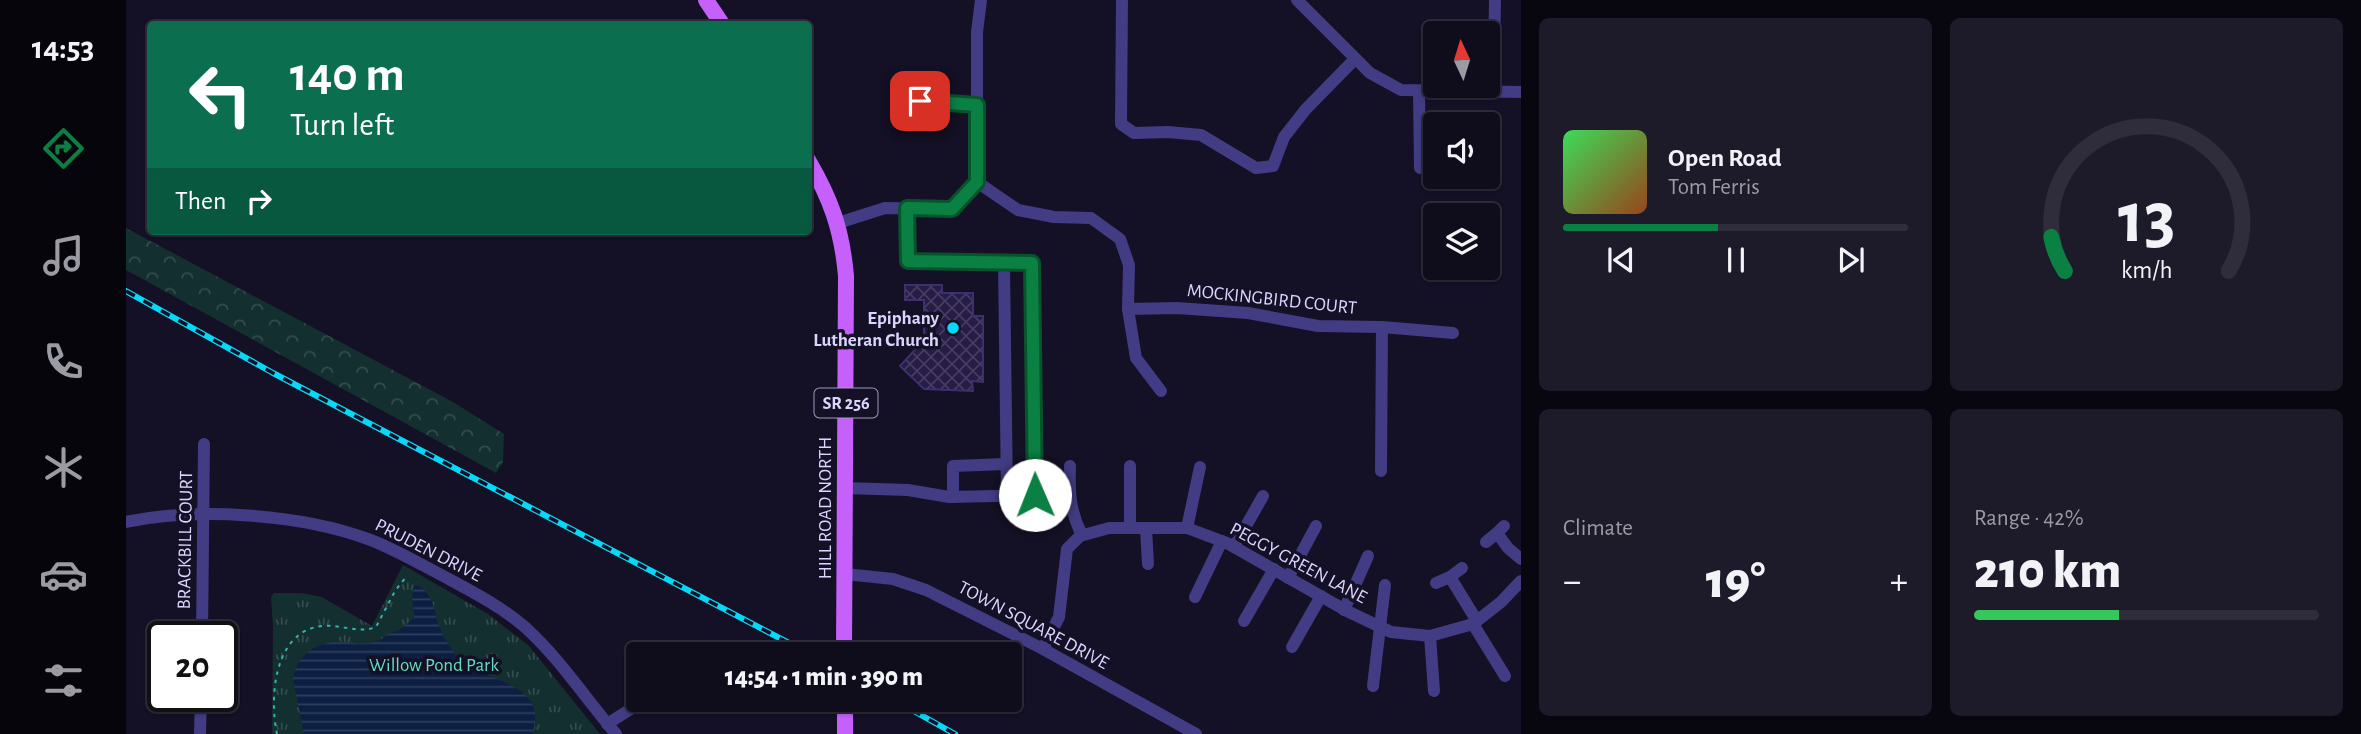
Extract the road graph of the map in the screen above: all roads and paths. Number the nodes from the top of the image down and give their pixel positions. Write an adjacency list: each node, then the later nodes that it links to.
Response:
1 (706, 0): 6 (main road)
2 (981, 0): 14 (street)
3 (1122, 0): 8 (street)
4 (1298, 0): 8 (street)
5 (1495, 0): 7 (street)
6 (720, 21)
7 (1495, 21)
8 (1355, 59): 9 (street)
9 (1419, 92): 10 (street); 16 (street)
10 (1423, 92)
11 (1500, 92): 12 (street)
12 (1521, 92)
13 (920, 101): 14 (street)
14 (977, 105): 17 (street)
15 (812, 167): 19 (main road, HILL ROAD NORTH / SR 256)
16 (1420, 168)
17 (977, 182): 18 (street); 21 (street)
18 (907, 208): 19 (street); 20 (street)
19 (838, 223): 31 (main road, HILL ROAD NORTH / SR 256)
20 (1004, 263): 26 (street); 32 (street)
21 (1128, 309): 22 (street, MOCKINGBIRD COURT); 24 (street)
22 (1382, 327): 23 (street, MOCKINGBIRD COURT); 30 (street)
23 (1453, 333)
24 (1161, 391)
25 (204, 444): 35 (street, BRACKBILL COURT)
26 (1006, 464): 32 (street); 34 (street)
27 (1070, 466): 41 (street)
28 (1129, 466): 38 (street)
29 (1200, 467): 40 (street)
30 (1381, 471)
31 (845, 488): 34 (street); 49 (main road, HILL ROAD NORTH / SR 256)
32 (1007, 495): 34 (street)
33 (1263, 496): 43 (street)
34 (953, 497)
35 (203, 514): 36 (street, PRUDEN DRIVE); 60 (street, BRACKBILL COURT); 74 (street, PRUDEN DRIVE)
36 (126, 522)
37 (1316, 526): 52 (street)
38 (1130, 528): 39 (street, PEGGY GREEN LANE); 41 (street, PEGGY GREEN LANE)
39 (1146, 528): 40 (street, PEGGY GREEN LANE); 46 (street)
40 (1187, 528): 43 (street, PEGGY GREEN LANE)
41 (1082, 535): 67 (street)
42 (1486, 542): 45 (street)
43 (1228, 544): 48 (street, PEGGY GREEN LANE); 58 (street)
44 (1368, 556): 59 (street)
45 (1521, 559)
46 (1148, 564)
47 (1462, 568): 51 (street)
48 (1274, 569): 52 (street, PEGGY GREEN LANE); 61 (street)
49 (845, 574): 65 (main road, HILL ROAD NORTH / SR 256); 67 (street, TOWN SQUARE DRIVE)
50 (406, 577): 76 (path)
51 (1450, 577): 54 (street); 62 (street)
52 (1288, 578): 56 (street, PEGGY GREEN LANE)
53 (1521, 581): 57 (street, PEGGY GREEN LANE)
54 (1436, 583)
55 (1385, 585): 63 (street)
56 (1321, 596): 59 (street, PEGGY GREEN LANE); 66 (street)
57 (1516, 596): 62 (street, PEGGY GREEN LANE)
58 (1195, 597)
59 (1345, 610): 63 (street, PEGGY GREEN LANE)
60 (202, 621)
61 (1244, 621)
62 (1475, 622): 64 (street, PEGGY GREEN LANE); 68 (street)
63 (1380, 627): 64 (street, PEGGY GREEN LANE); 69 (street)
64 (1430, 635): 70 (street)
65 (844, 642)
66 (1292, 647)
67 (1043, 649): 79 (street, TOWN SQUARE DRIVE)
68 (1505, 676)
69 (1373, 686)
70 (1434, 691)
71 (201, 712): 75 (street)
72 (626, 712): 74 (street)
73 (845, 712): 78 (main road)
74 (607, 723): 77 (street, PRUDEN DRIVE)
75 (200, 734)
76 (277, 734)
77 (616, 734)
78 (845, 734)
79 (1196, 734)

